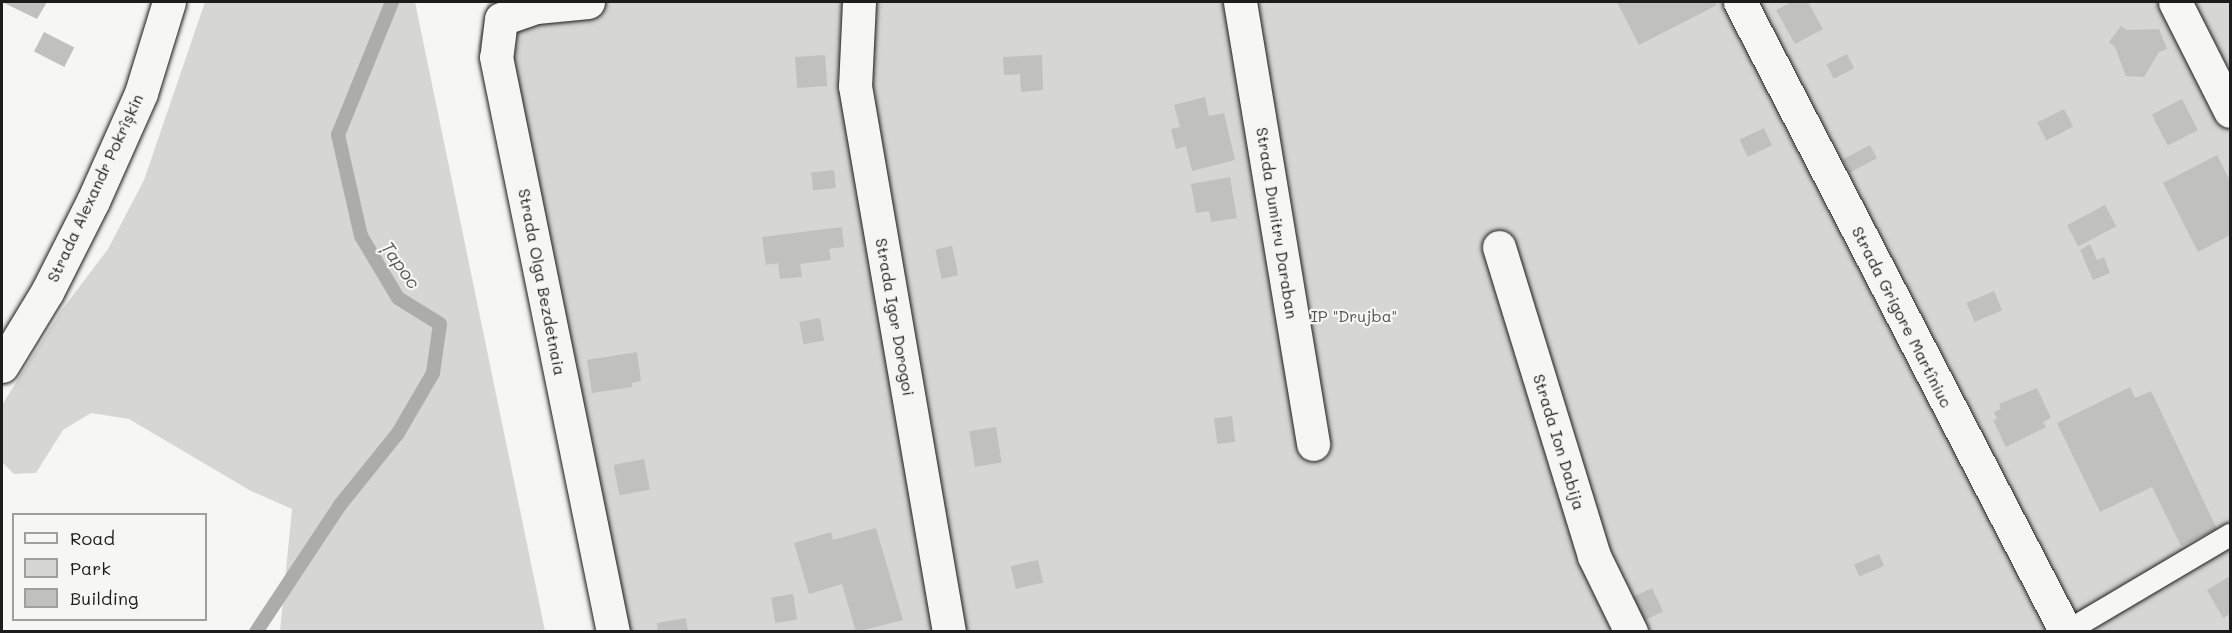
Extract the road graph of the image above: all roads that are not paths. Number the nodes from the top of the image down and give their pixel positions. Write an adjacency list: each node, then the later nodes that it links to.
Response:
1 (169, 2): 9 (street, Strada Alexandr Pokrîșkin)
2 (588, 2): 12 (street, Strada Olga Bezdetnaia)
3 (859, 2): 13 (street, Strada Igor Dorogoi)
4 (1240, 2): 10 (street, Strada Dumitru Daraban)
5 (1740, 2): 15 (street, Strada Grigore Martîniuc)
6 (2175, 2): 7 (street)
7 (2230, 111)
8 (1498, 247): 14 (street, Strada Ion Dabija)
9 (2, 366)
10 (1313, 444)
11 (2230, 535): 15 (lane)
12 (613, 632)
13 (949, 632)
14 (1631, 632)
15 (2066, 632)

